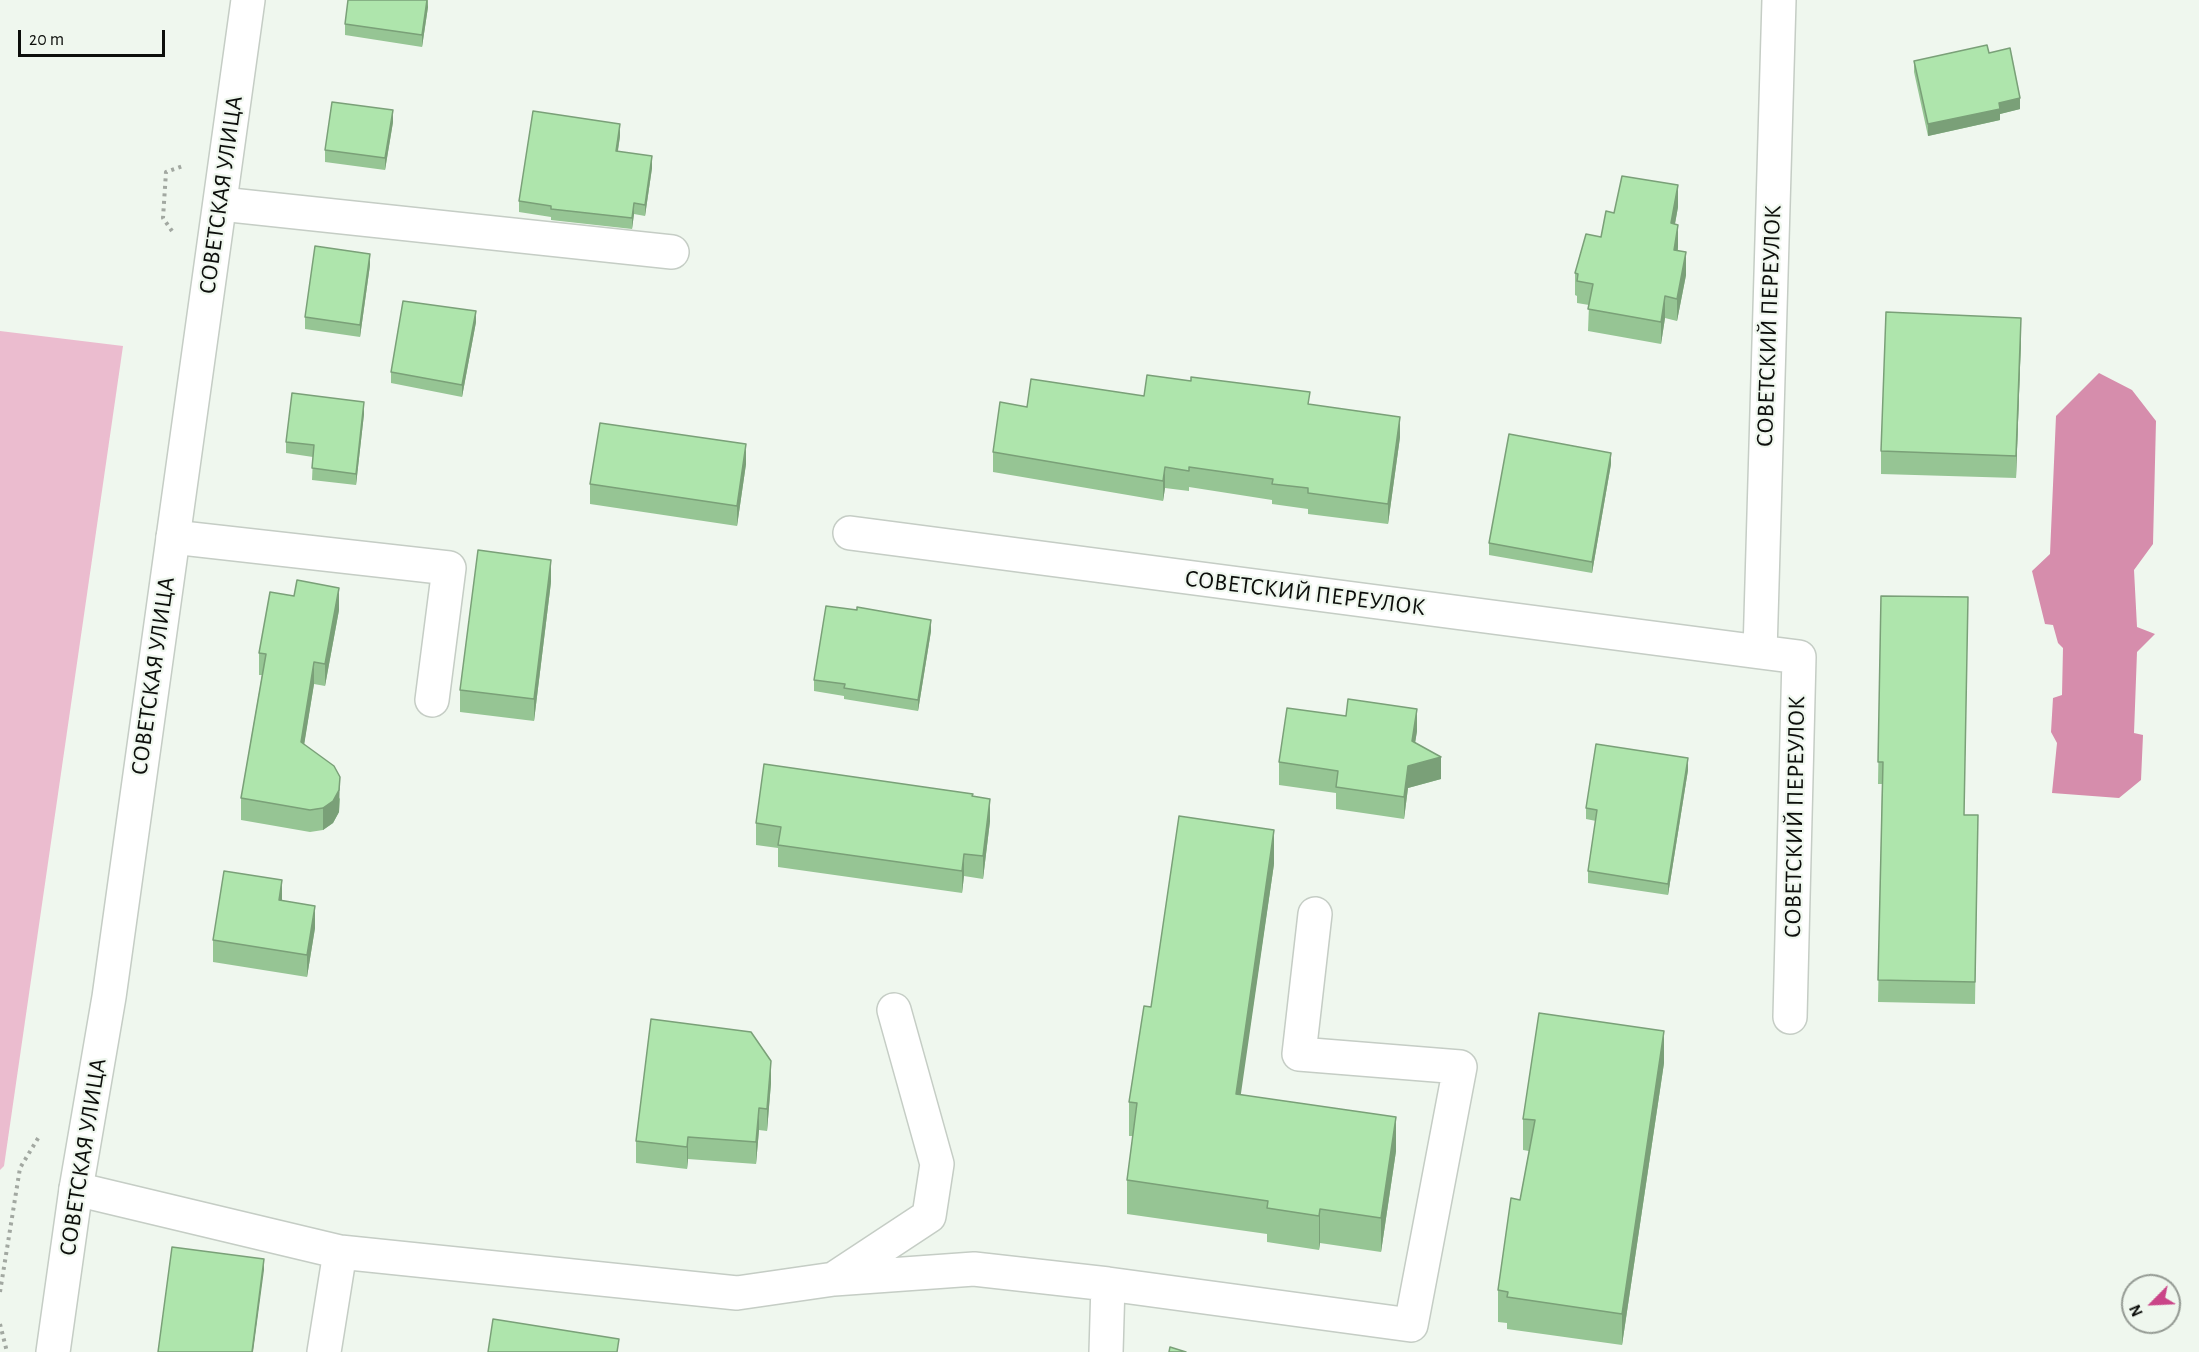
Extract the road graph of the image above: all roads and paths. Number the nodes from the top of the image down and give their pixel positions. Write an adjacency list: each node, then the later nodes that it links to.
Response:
1 (248, 0): 3 (street, СОВЕТСКАЯ УЛИЦА)
2 (1779, 0): 7 (street, СОВЕТСКИЙ ПЕРЕУЛОК)
3 (220, 204): 4 (street); 6 (street, СОВЕТСКАЯ УЛИЦА)
4 (672, 252)
5 (850, 533): 7 (street, СОВЕТСКИЙ ПЕРЕУЛОК)
6 (173, 537): 8 (street); 12 (street, СОВЕТСКАЯ УЛИЦА)
7 (1760, 652): 11 (street, СОВЕТСКИЙ ПЕРЕУЛОК)
8 (432, 700)
9 (1315, 914): 15 (street)
10 (894, 1010): 14 (street)
11 (1790, 1017)
12 (76, 1189): 13 (street); 18 (street, СОВЕТСКАЯ УЛИЦА)
13 (340, 1252): 14 (street); 19 (street)
14 (834, 1279): 15 (street)
15 (1108, 1284): 20 (street)
16 (0, 1324): 17 (path)
17 (7, 1352)
18 (53, 1352)
19 (324, 1352)
20 (1106, 1352)

